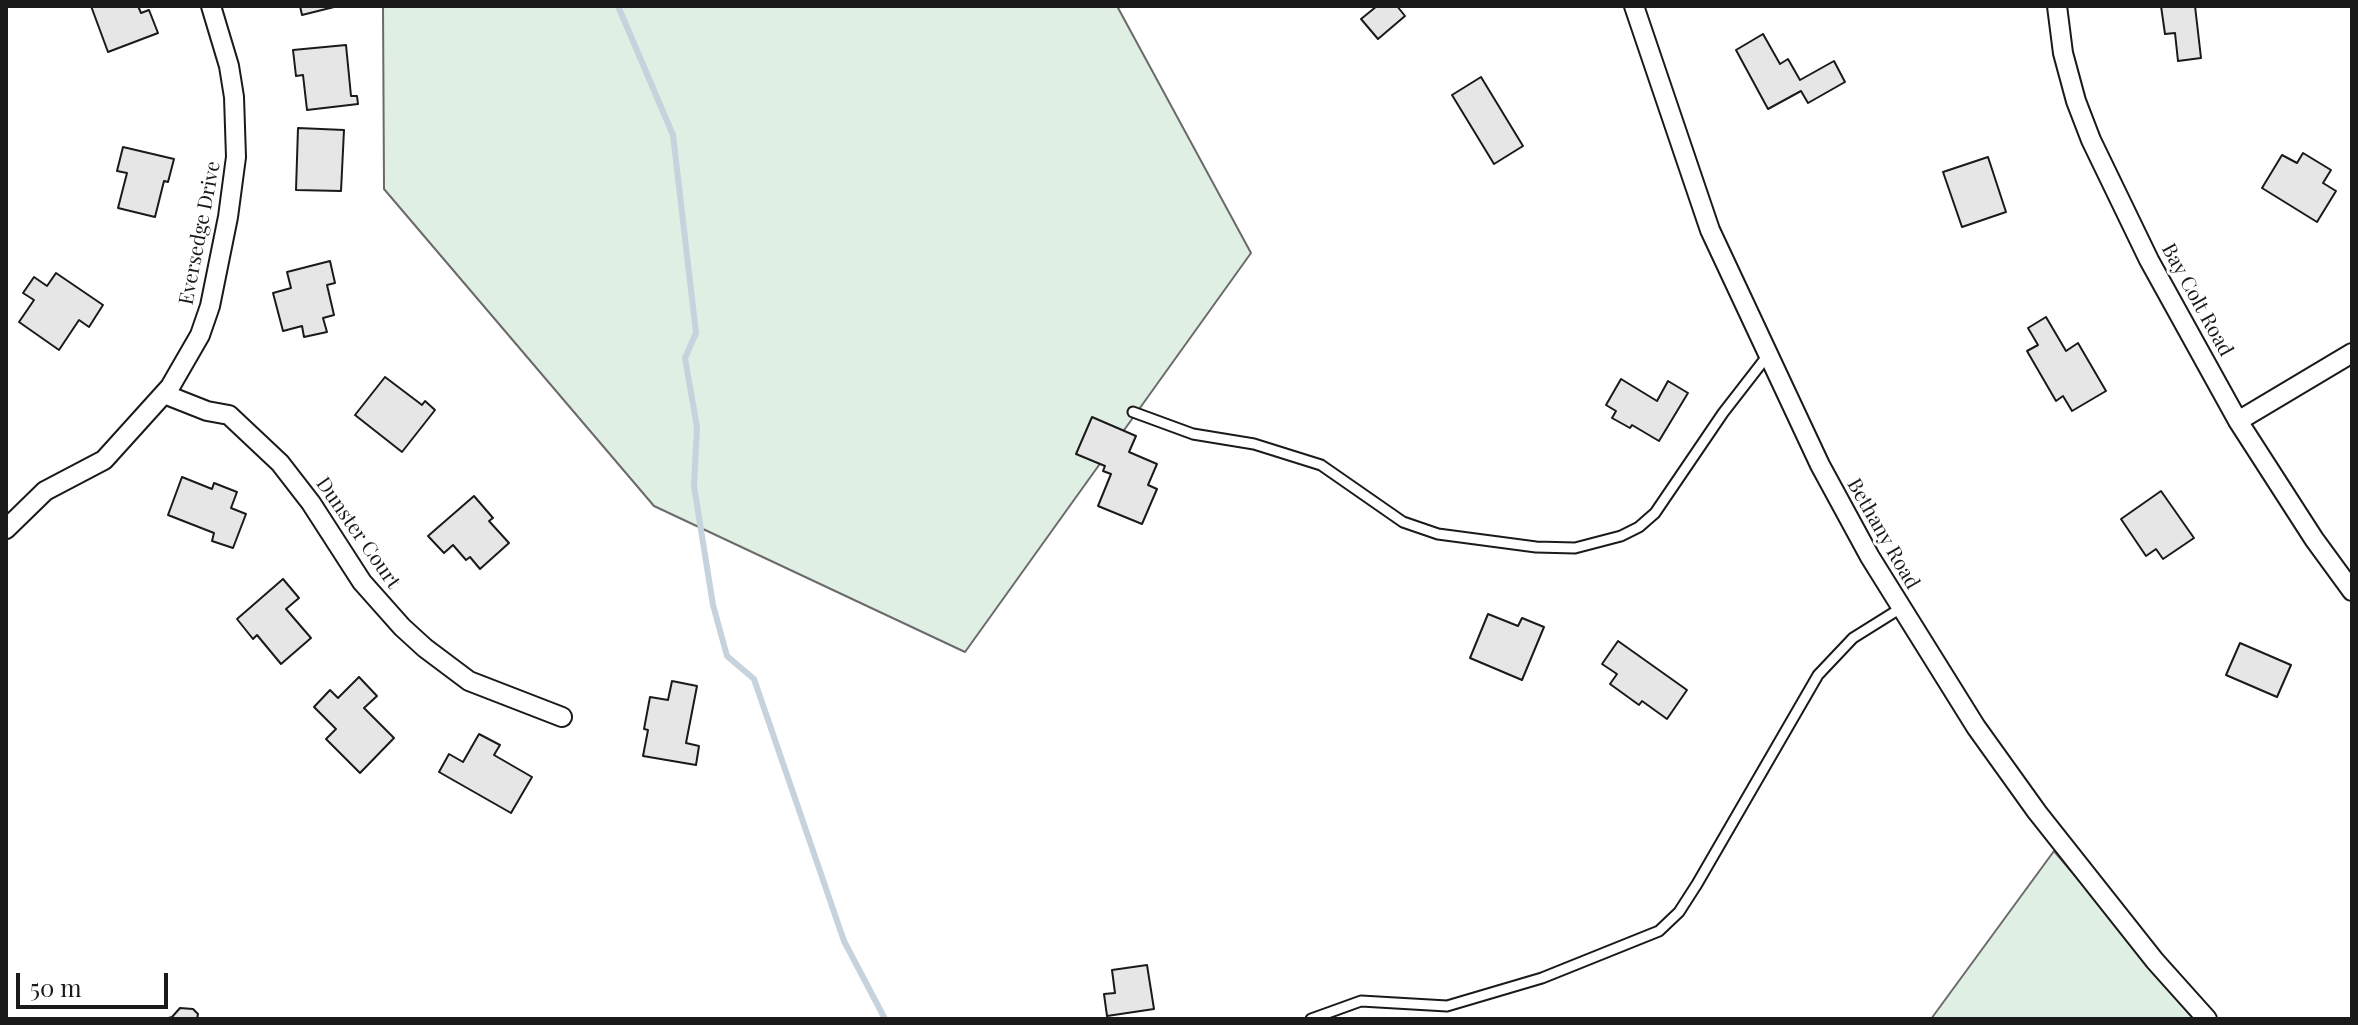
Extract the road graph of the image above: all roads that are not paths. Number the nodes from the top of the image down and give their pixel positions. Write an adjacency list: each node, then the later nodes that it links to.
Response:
1 (211, 6): 6 (street, Eversedge Drive)
2 (1634, 6): 5 (street, Bethany Road)
3 (2057, 6): 8 (street, Bay Colt Road)
4 (2352, 353): 8 (street)
5 (1768, 355): 7 (lane); 11 (street, Bethany Road)
6 (164, 394): 9 (street, Eversedge Drive); 12 (street, Dunster Court)
7 (1133, 412)
8 (2238, 421): 10 (street, Bay Colt Road)
9 (6, 529)
10 (2352, 591)
11 (1901, 608): 13 (lane); 14 (street, Bethany Road)
12 (562, 717)
13 (1311, 1019)
14 (2207, 1019)

